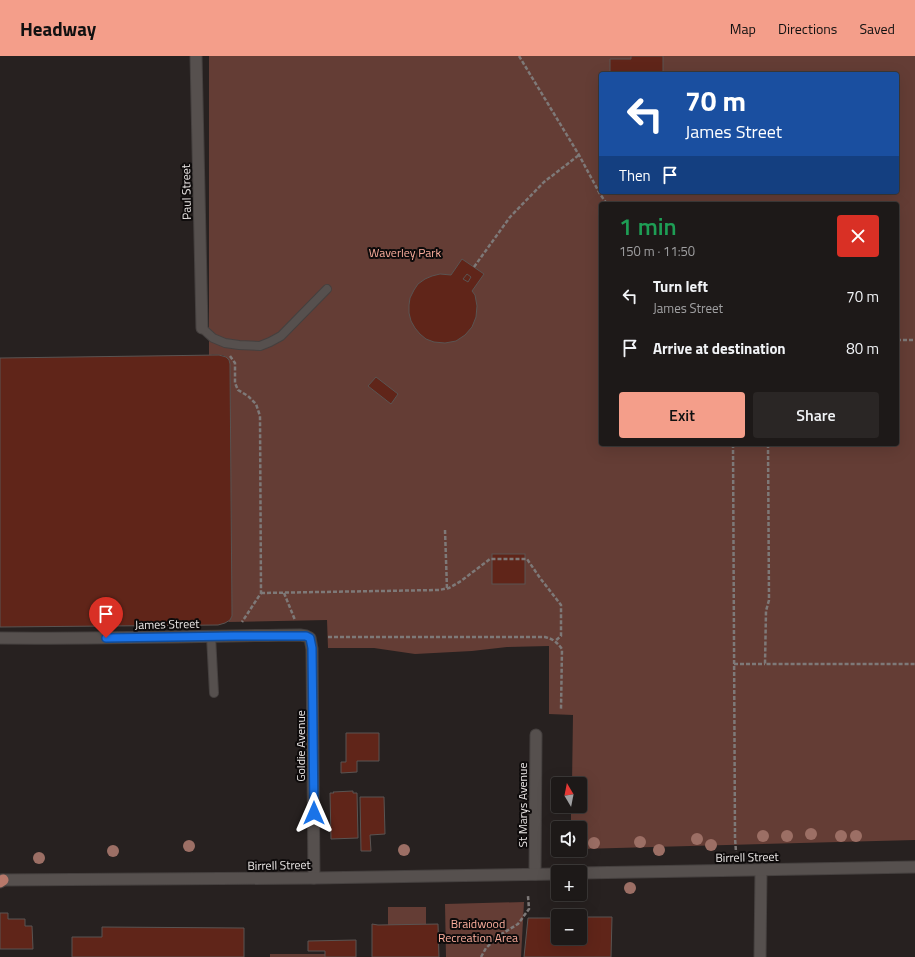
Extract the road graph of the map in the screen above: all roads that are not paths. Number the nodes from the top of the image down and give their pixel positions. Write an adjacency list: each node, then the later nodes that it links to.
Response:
1 (196, 56): 3 (street, Paul Street)
2 (326, 289): 3 (lane)
3 (202, 328)
4 (211, 636): 5 (street, James Street); 6 (street, James Street); 7 (lane)
5 (0, 638)
6 (310, 638): 14 (street, Goldie Avenue)
7 (214, 693)
8 (536, 735): 12 (street, St Marys Avenue)
9 (915, 867): 10 (street, Birrell Street)
10 (761, 870): 11 (street, Birrell Street); 16 (street)
11 (587, 873)
12 (535, 874): 13 (street, Birrell Street); 14 (street, Birrell Street)
13 (551, 874)
14 (314, 878): 15 (street, Birrell Street)
15 (1, 881)
16 (760, 957)

